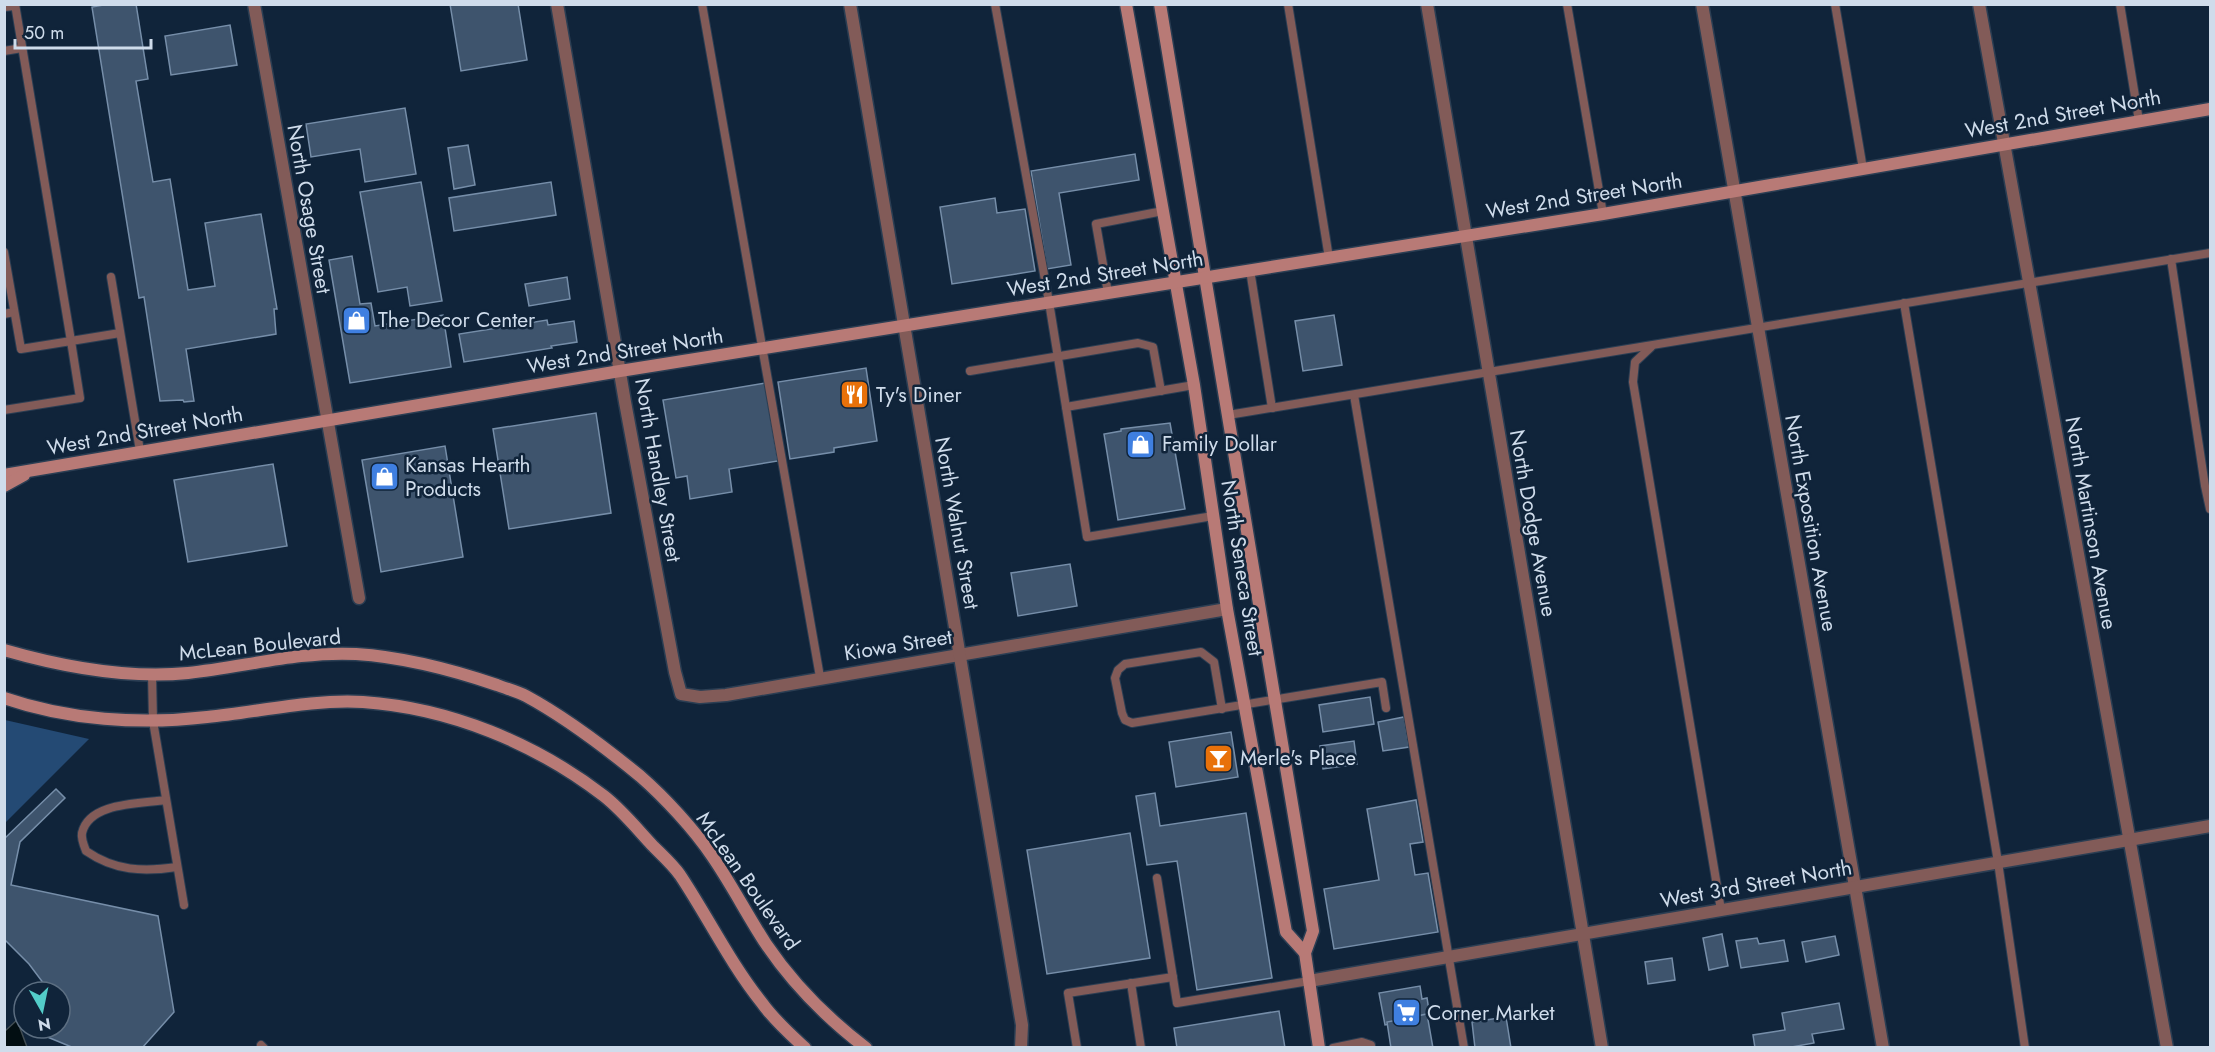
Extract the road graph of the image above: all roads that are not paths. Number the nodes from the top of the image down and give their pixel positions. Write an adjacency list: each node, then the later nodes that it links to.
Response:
1 (254, 4): 58 (street, North Osage Street)
2 (557, 4): 48 (street, North Handley Street)
3 (702, 4): 46 (lane)
4 (850, 4): 41 (street, North Walnut Street)
5 (996, 4): 37 (lane)
6 (1126, 4): 24 (main road, North Seneca Street)
7 (1160, 4): 33 (main road, North Seneca Street)
8 (1288, 4): 29 (lane)
9 (1427, 4): 26 (street, North Dodge Avenue)
10 (1567, 4): 25 (lane)
11 (1702, 4): 23 (street, North Exposition Avenue)
12 (1835, 4): 22 (lane)
13 (1978, 4): 21 (street, North Martinson Avenue)
14 (2120, 4): 20 (lane)
15 (15, 5): 16 (lane); 17 (lane)
16 (4, 7)
17 (22, 48): 18 (lane); 44 (lane)
18 (4, 51)
19 (2211, 109): 20 (main road, West 2nd Street North)
20 (2139, 121): 21 (main road, West 2nd Street North)
21 (2002, 145): 22 (main road, West 2nd Street North); 35 (street, North Martinson Avenue)
22 (1863, 169): 23 (main road, West 2nd Street North)
23 (1734, 191): 25 (main road, West 2nd Street North); 42 (street, North Exposition Avenue)
24 (1163, 211): 34 (main road, North Seneca Street); 36 (lane)
25 (1603, 213): 26 (main road, West 2nd Street North)
26 (1465, 236): 29 (main road, West 2nd Street North); 50 (street, North Dodge Avenue)
27 (4, 252): 39 (lane)
28 (2211, 253): 30 (lane)
29 (1329, 258): 31 (main road, West 2nd Street North)
30 (2171, 259): 35 (lane); 63 (lane)
31 (1250, 270): 33 (main road, West 2nd Street North); 55 (lane)
32 (111, 277): 43 (lane)
33 (1205, 277): 34 (main road, West 2nd Street North); 57 (main road, North Seneca Street)
34 (1176, 282): 36 (main road, West 2nd Street North); 51 (main road, North Seneca Street)
35 (2027, 282): 38 (lane); 80 (street, North Martinson Avenue)
36 (1108, 293): 37 (main road, West 2nd Street North)
37 (1049, 302): 41 (main road, West 2nd Street North); 47 (lane)
38 (1904, 303): 42 (lane); 81 (lane)
39 (14, 312): 40 (lane); 44 (lane)
40 (4, 314)
41 (903, 326): 46 (main road, West 2nd Street North); 68 (street, North Walnut Street)
42 (1758, 328): 45 (lane); 84 (street, North Exposition Avenue)
43 (120, 333): 44 (lane); 59 (lane)
44 (70, 341): 56 (lane)
45 (1652, 346): 50 (lane); 86 (lane)
46 (762, 348): 48 (main road, West 2nd Street North); 70 (lane)
47 (1058, 357): 49 (lane); 52 (lane); 54 (lane)
48 (620, 371): 58 (main road, West 2nd Street North); 71 (street, North Handley Street)
49 (970, 371)
50 (1488, 372): 53 (lane); 87 (street, North Dodge Avenue)
51 (1194, 385): 52 (lane); 64 (main road, North Seneca Street)
52 (1161, 391): 54 (lane)
53 (1354, 395): 55 (lane); 89 (lane)
54 (1066, 407): 64 (lane)
55 (1272, 408): 57 (lane)
56 (4, 411)
57 (1228, 415): 73 (main road, North Seneca Street)
58 (327, 419): 59 (main road, West 2nd Street North); 65 (street, North Osage Street)
59 (140, 451): 60 (main road, West 2nd Street North)
60 (32, 470): 61 (main road, West 2nd Street North); 62 (main road)
61 (4, 475)
62 (4, 486)
63 (2211, 509)
64 (1213, 516): 66 (main road, North Seneca Street)
65 (359, 598)
66 (1227, 609): 68 (street, Kiowa Street); 74 (main road, North Seneca Street)
67 (4, 650): 69 (main road, McLean Boulevard)
68 (959, 654): 70 (street, Kiowa Street); 95 (street, North Walnut Street)
69 (152, 674): 77 (lane); 94 (main road, McLean Boulevard)
70 (820, 677): 71 (street, Kiowa Street)
71 (681, 694)
72 (4, 698): 77 (main road)
73 (1275, 700): 74 (lane); 75 (lane); 88 (main road, North Seneca Street)
74 (1245, 705): 76 (lane); 88 (main road, North Seneca Street)
75 (1386, 708)
76 (1222, 709): 76 (lane)
77 (153, 721): 78 (lane); 93 (main road)
78 (166, 800): 82 (lane); 82 (lane)
79 (2211, 826): 80 (street, West 3rd Street North)
80 (2129, 840): 81 (street, West 3rd Street North); 105 (street, North Martinson Avenue)
81 (1998, 862): 84 (street, West 3rd Street North); 104 (lane)
82 (177, 867): 85 (lane)
83 (1156, 878): 90 (lane)
84 (1855, 887): 86 (street, West 3rd Street North); 103 (street, North Exposition Avenue)
85 (184, 905)
86 (1721, 910): 87 (street, West 3rd Street North)
87 (1583, 934): 89 (street, West 3rd Street North); 102 (street, North Dodge Avenue)
88 (1305, 953): 91 (main road, North Seneca Street)
89 (1448, 957): 91 (street, West 3rd Street North); 101 (lane)
90 (1173, 977): 91 (lane); 92 (lane)
91 (1308, 981): 98 (main road, North Seneca Street)
92 (1131, 984): 96 (lane); 97 (lane)
93 (805, 1047)
94 (866, 1047)
95 (1021, 1047)
96 (1077, 1047)
97 (1141, 1047)
98 (1318, 1047)
99 (1333, 1047): 100 (lane)
100 (1371, 1047)
101 (1464, 1047)
102 (1602, 1047)
103 (1883, 1047)
104 (2025, 1047)
105 (2167, 1047)

